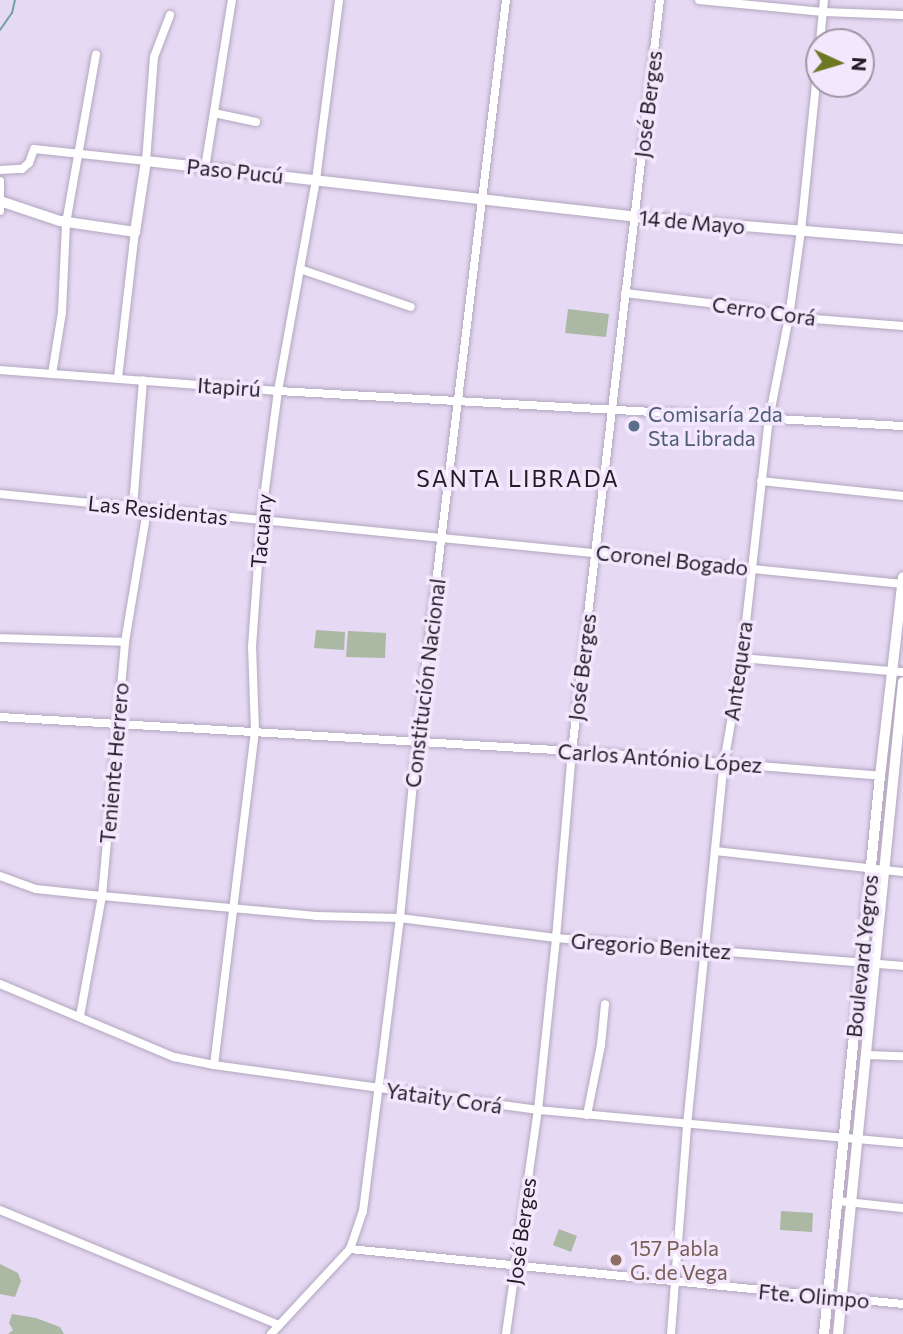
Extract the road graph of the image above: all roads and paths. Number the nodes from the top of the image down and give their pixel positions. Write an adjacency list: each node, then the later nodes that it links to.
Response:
1 (232, 0): 13 (street)
2 (339, 0): 19 (street, Tacuary)
3 (506, 0): 21 (street, Constitución Nacional)
4 (660, 0): 24 (street, José Berges)
5 (699, 0): 7 (street)
6 (824, 0): 7 (street)
7 (823, 12): 9 (street); 10 (street)
8 (170, 15): 16 (street)
9 (903, 15)
10 (821, 28)
11 (96, 55): 15 (street)
12 (814, 98): 26 (street, Antequera)
13 (214, 113): 14 (street); 17 (street)
14 (256, 122)
15 (79, 154): 16 (street, Paso Pucú); 18 (street, Paso Pucú); 25 (street)
16 (145, 161): 17 (main road, Paso Pucú); 27 (main road)
17 (205, 168): 19 (main road, Paso Pucú)
18 (0, 170)
19 (316, 180): 21 (main road, Paso Pucú); 29 (street, Tacuary)
20 (0, 181): 22 (street)
21 (482, 199): 24 (main road, 14 de Mayo); 39 (street, Constitución Nacional)
22 (0, 201): 23 (street); 25 (main road)
23 (0, 211)
24 (634, 217): 26 (main road, 14 de Mayo); 30 (street, José Berges)
25 (66, 223): 27 (main road); 35 (street)
26 (801, 231): 28 (main road, 14 de Mayo); 32 (street, Antequera)
27 (135, 232): 36 (street)
28 (903, 239)
29 (300, 269): 31 (street); 38 (street, Tacuary)
30 (625, 293): 32 (street, Cerro Corá); 40 (street, José Berges)
31 (411, 307)
32 (789, 317): 33 (street, Cerro Corá); 41 (street, Antequera)
33 (903, 326)
34 (0, 370): 35 (street, Itapirú)
35 (52, 374): 36 (street, Itapirú)
36 (118, 378): 37 (street, Itapirú)
37 (143, 380): 38 (street, Itapirú); 46 (street)
38 (278, 391): 39 (street, Itapirú); 48 (street, Tacuary)
39 (458, 401): 40 (street, Itapirú); 49 (street, Constitución Nacional)
40 (612, 410): 41 (street, Itapirú); 50 (street, José Berges)
41 (769, 419): 42 (street, Itapirú); 43 (street, Antequera)
42 (903, 426)
43 (761, 481): 45 (street); 51 (street, Antequera)
44 (0, 494): 46 (street, Las Residentas)
45 (903, 496)
46 (133, 507): 47 (street, Las Residentas)
47 (146, 510): 48 (street, Las Residentas); 55 (street, Teniente Herrero)
48 (261, 520): 49 (street, Las Residentas); 61 (street, Tacuary)
49 (442, 538): 50 (street, Coronel Bogado); 62 (street, Constitución Nacional)
50 (595, 553): 51 (street, Coronel Bogado); 63 (street, José Berges)
51 (751, 568): 53 (street, Coronel Bogado); 56 (street, Antequera)
52 (903, 578): 53 (main road, Boulevard Yegros)
53 (903, 584): 57 (main road, Boulevard Yegros)
54 (0, 638): 55 (street)
55 (125, 642): 60 (street, Teniente Herrero)
56 (742, 658): 57 (street); 64 (street, Antequera)
57 (897, 672): 65 (main road, Boulevard Yegros)
58 (903, 682): 65 (main road, Boulevard Yegros)
59 (0, 717): 60 (street, Carlos António López)
60 (118, 722): 61 (street, Carlos António López); 71 (street, Teniente Herrero)
61 (256, 731): 62 (street, Carlos António López); 72 (street, Tacuary)
62 (417, 741): 63 (street, Carlos António López); 73 (street, Constitución Nacional)
63 (572, 751): 64 (street, Carlos António López); 74 (street, José Berges)
64 (724, 764): 65 (street, Carlos António López); 66 (street, Antequera)
65 (891, 777): 67 (main road, Boulevard Yegros); 68 (main road, Boulevard Yegros)
66 (715, 851): 67 (street); 75 (street, Antequera)
67 (870, 869): 68 (street); 76 (main road, Boulevard Yegros)
68 (883, 870): 69 (street); 77 (main road, Boulevard Yegros)
69 (903, 872)
70 (0, 876): 71 (street, Gregorio Benitez)
71 (102, 896): 72 (street, Gregorio Benitez); 81 (street, Teniente Herrero)
72 (233, 908): 73 (street, Gregorio Benitez); 84 (street, Tacuary)
73 (400, 918): 74 (street, Gregorio Benitez); 85 (street, Constitución Nacional)
74 (556, 938): 75 (street, Gregorio Benitez); 86 (street, José Berges)
75 (704, 950): 76 (street, Gregorio Benitez); 88 (street, Antequera)
76 (861, 962): 77 (street, Gregorio Benitez); 89 (main road, Boulevard Yegros)
77 (876, 964): 78 (street, Gregorio Benitez); 82 (main road, Boulevard Yegros)
78 (903, 966)
79 (0, 984): 81 (street, Yataity Corá)
80 (605, 1003): 87 (street)
81 (80, 1016): 84 (street, Yataity Corá)
82 (866, 1055): 83 (street); 90 (main road, Boulevard Yegros)
83 (903, 1056)
84 (214, 1065): 85 (street, Yataity Corá)
85 (378, 1089): 86 (street, Yataity Corá); 96 (street, Constitución Nacional)
86 (538, 1111): 87 (street, Yataity Corá); 97 (street, José Berges)
87 (587, 1115): 88 (street, Yataity Corá)
88 (687, 1125): 89 (street, Yataity Corá); 98 (street, Antequera)
89 (843, 1140): 90 (street, Yataity Corá); 92 (main road, Boulevard Yegros)
90 (857, 1140): 91 (street, Yataity Corá); 93 (main road, Boulevard Yegros)
91 (903, 1143)
92 (837, 1201): 93 (street); 99 (main road, Boulevard Yegros)
93 (851, 1203): 94 (street); 100 (main road, Boulevard Yegros)
94 (903, 1208)
95 (0, 1210): 102 (street)
96 (350, 1249): 97 (street, Fte. Olimpo); 102 (street, Constitución Nacional)
97 (516, 1267): 98 (street, Fte. Olimpo); 104 (street, José Berges)
98 (673, 1283): 99 (street, Fte. Olimpo); 105 (street, Antequera)
99 (827, 1297): 100 (street, Fte. Olimpo); 106 (main road, Boulevard Yegros)
100 (841, 1299): 101 (street, Fte. Olimpo); 107 (main road, Boulevard Yegros)
101 (903, 1304)
102 (279, 1325): 103 (street, Constitución Nacional)
103 (271, 1334)
104 (506, 1334)
105 (671, 1334)
106 (824, 1334)
107 (838, 1334)

